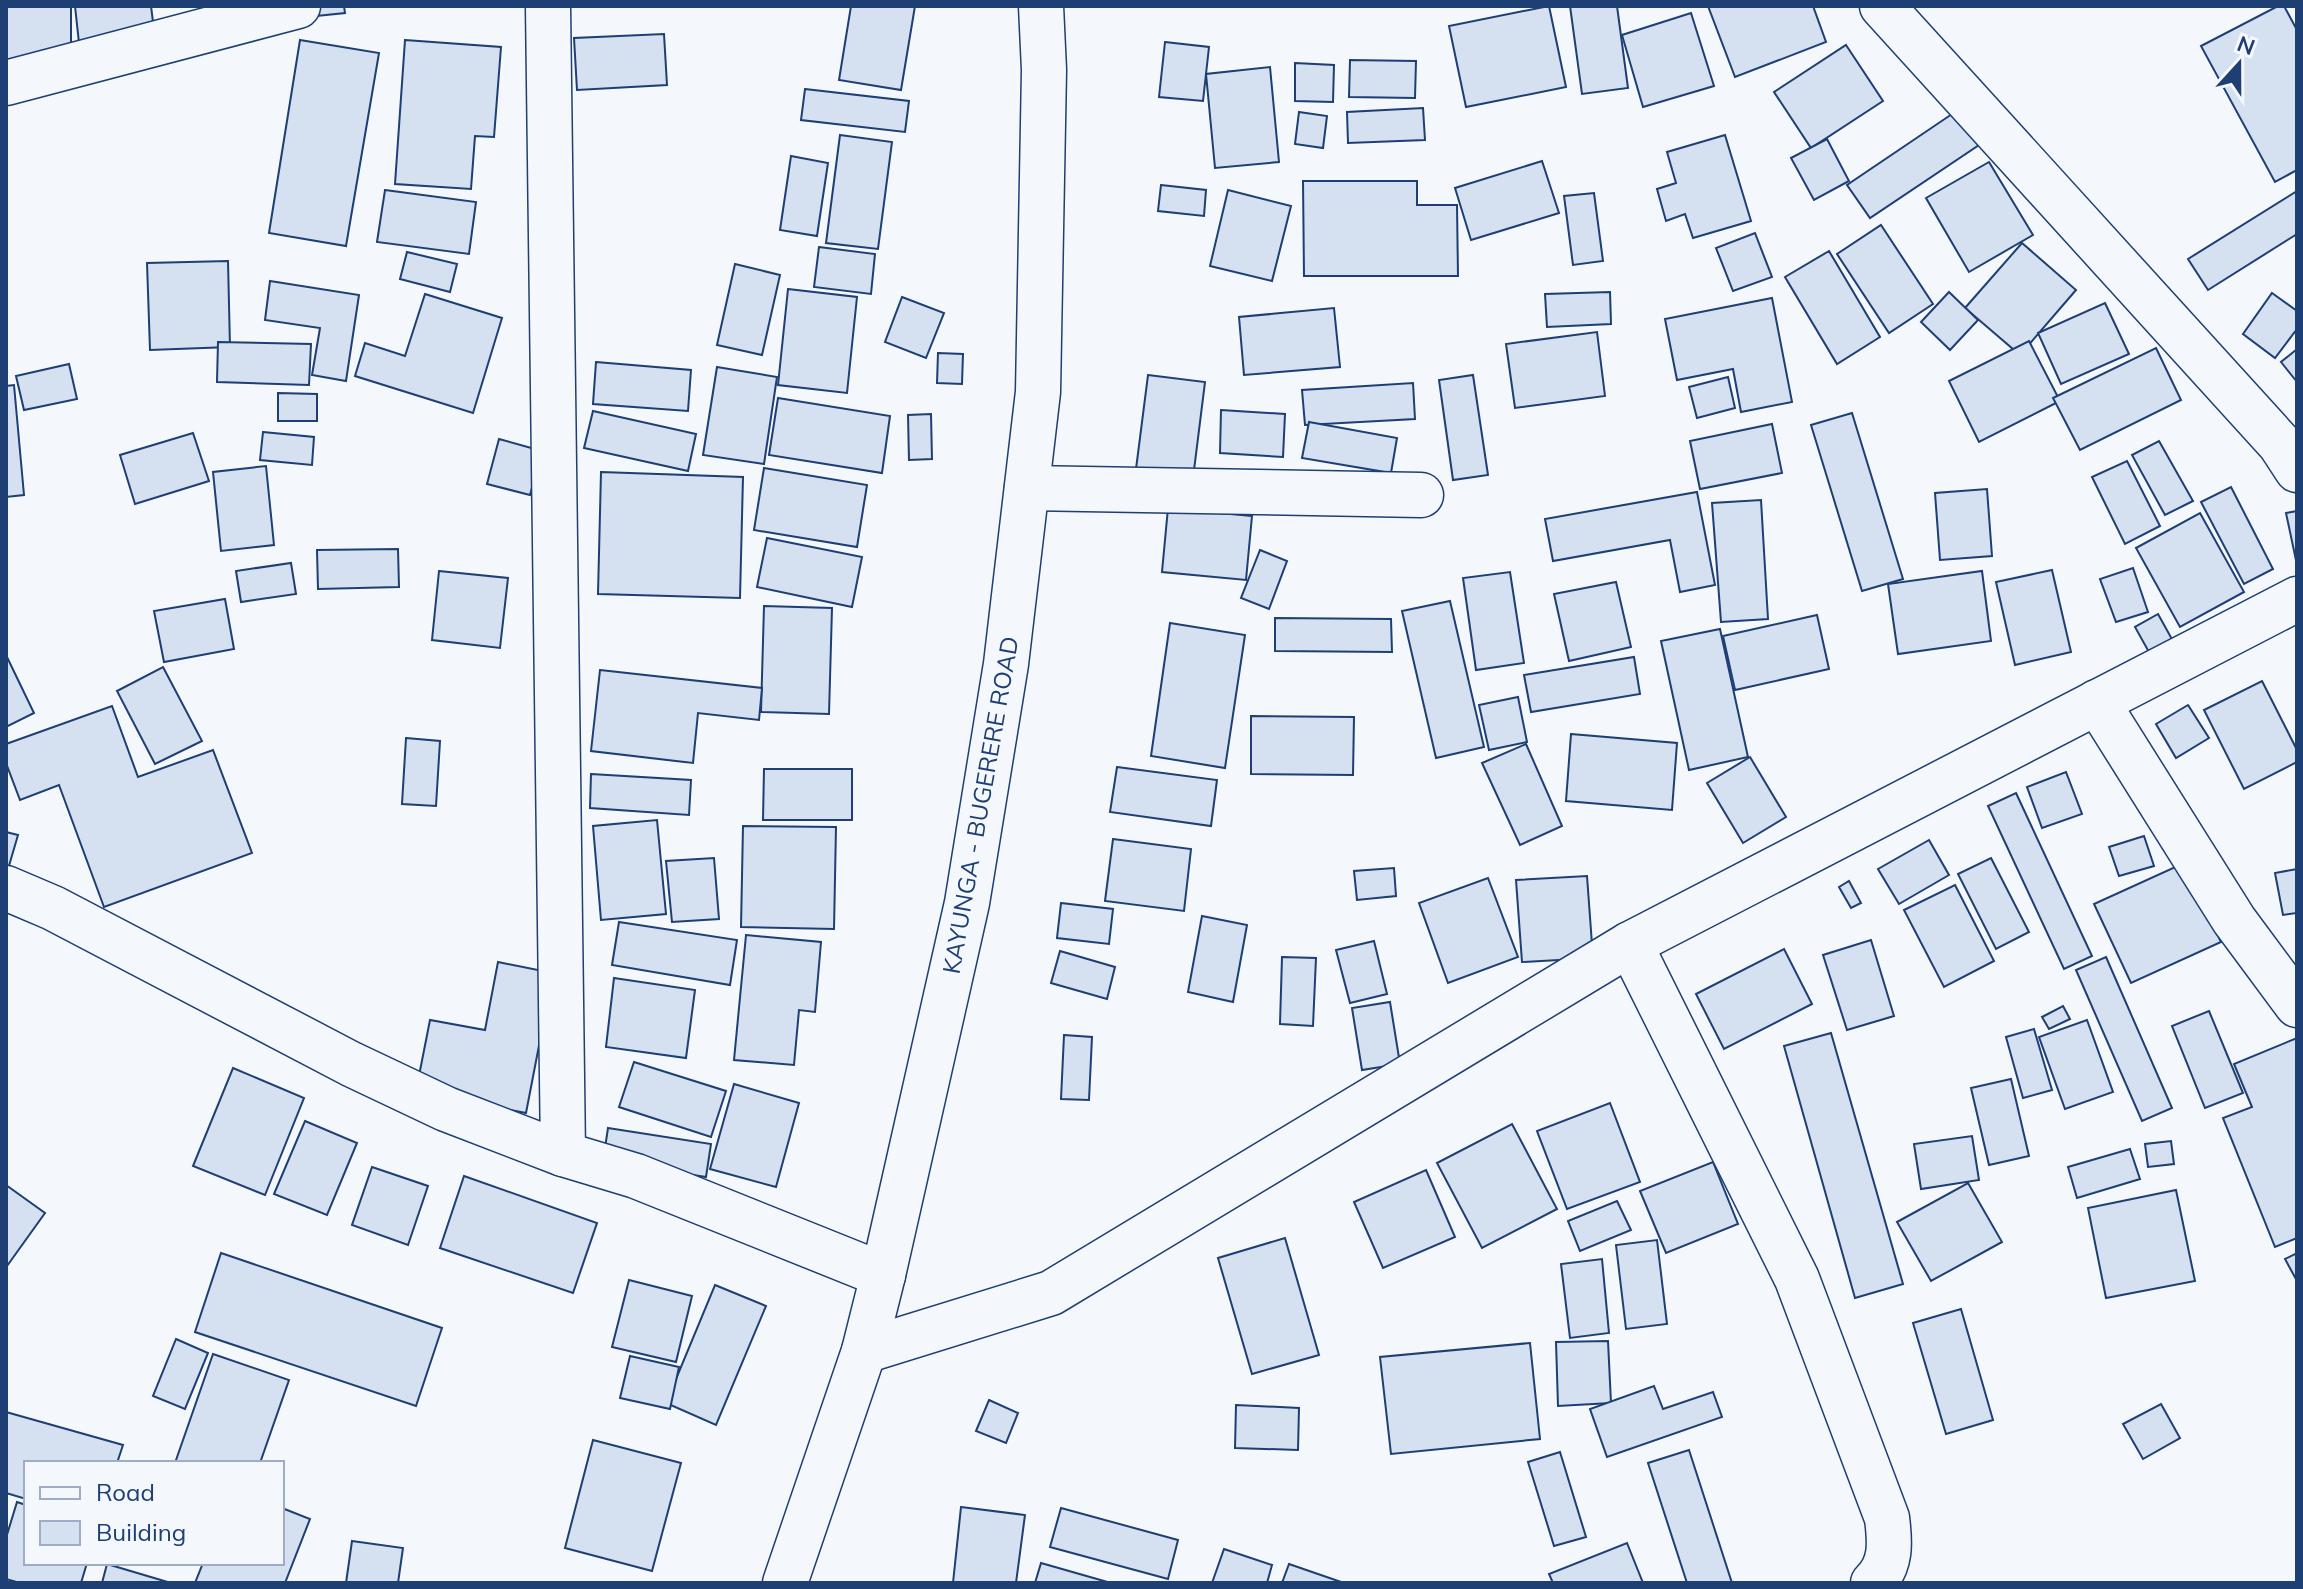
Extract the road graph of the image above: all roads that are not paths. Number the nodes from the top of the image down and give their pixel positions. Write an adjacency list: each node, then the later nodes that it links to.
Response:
1 (298, 6): 5 (street)
2 (548, 6): 14 (street)
3 (1041, 6): 7 (street, KAYUNGA - BUGERERE ROAD)
4 (1882, 6): 6 (street)
5 (6, 83)
6 (2297, 470)
7 (1027, 488): 8 (street); 15 (street, KAYUNGA - BUGERERE ROAD)
8 (1421, 495)
9 (2297, 599): 10 (street)
10 (2097, 702): 12 (street); 13 (street)
11 (6, 888): 14 (street)
12 (1630, 944): 16 (street); 18 (street)
13 (2297, 1005)
14 (563, 1154): 15 (street)
15 (883, 1275): 16 (street, KAYUNGA - BUGERERE ROAD)
16 (864, 1351): 17 (street, KAYUNGA - BUGERERE ROAD)
17 (785, 1583)
18 (1873, 1583)

